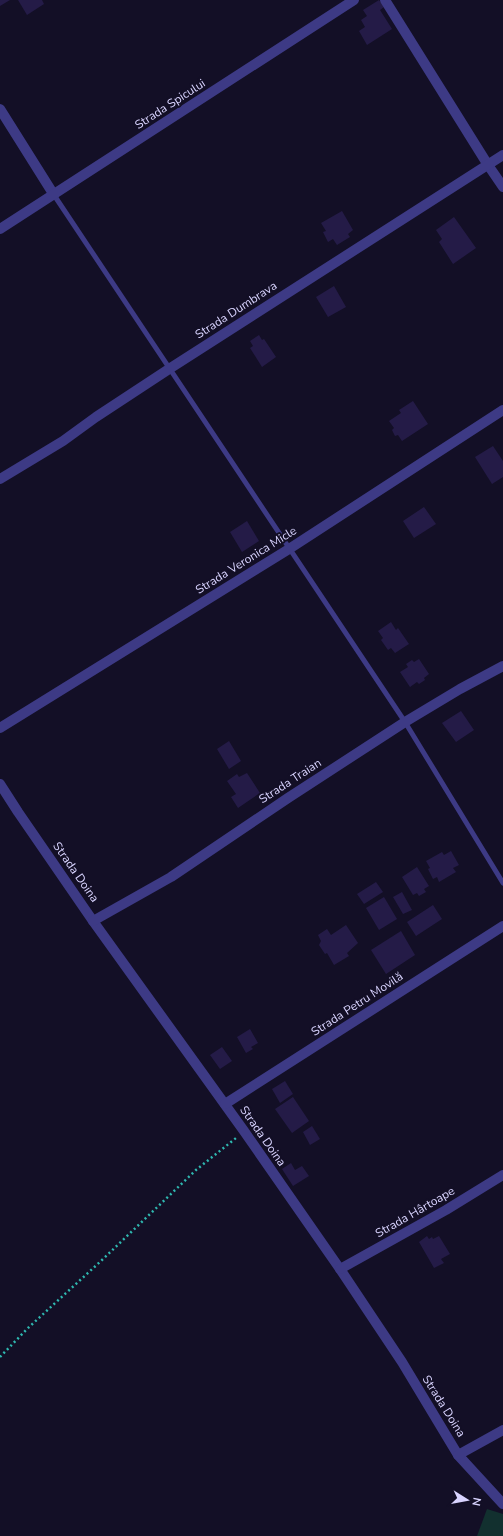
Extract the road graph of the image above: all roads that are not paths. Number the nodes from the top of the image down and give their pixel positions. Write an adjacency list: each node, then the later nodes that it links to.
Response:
1 (354, 0): 7 (street, Strada Spicului)
2 (385, 0): 5 (street)
3 (0, 109): 7 (street)
4 (503, 155): 5 (street, Strada Dumbrava)
5 (488, 165): 6 (street); 9 (street, Strada Dumbrava)
6 (503, 187)
7 (54, 195): 8 (street, Strada Spicului); 9 (lane)
8 (0, 230)
9 (170, 369): 11 (street, Strada Dumbrava); 12 (lane)
10 (503, 410): 12 (street, Strada Veronica Micle)
11 (0, 479)
12 (289, 549): 14 (lane); 15 (street, Strada Veronica Micle)
13 (503, 666): 14 (street, Strada Traian)
14 (405, 722): 17 (lane); 18 (street, Strada Traian)
15 (0, 728)
16 (0, 784): 18 (street, Strada Doina)
17 (503, 883)
18 (93, 920): 20 (street, Strada Doina)
19 (503, 926): 20 (street, Strada Petru Movilă)
20 (225, 1104): 22 (street, Strada Doina)
21 (503, 1175): 22 (street, Strada Hârtoape)
22 (340, 1269): 24 (street, Strada Doina)
23 (503, 1430): 24 (street)
24 (458, 1455): 25 (street, Strada Doina)
25 (503, 1504)

